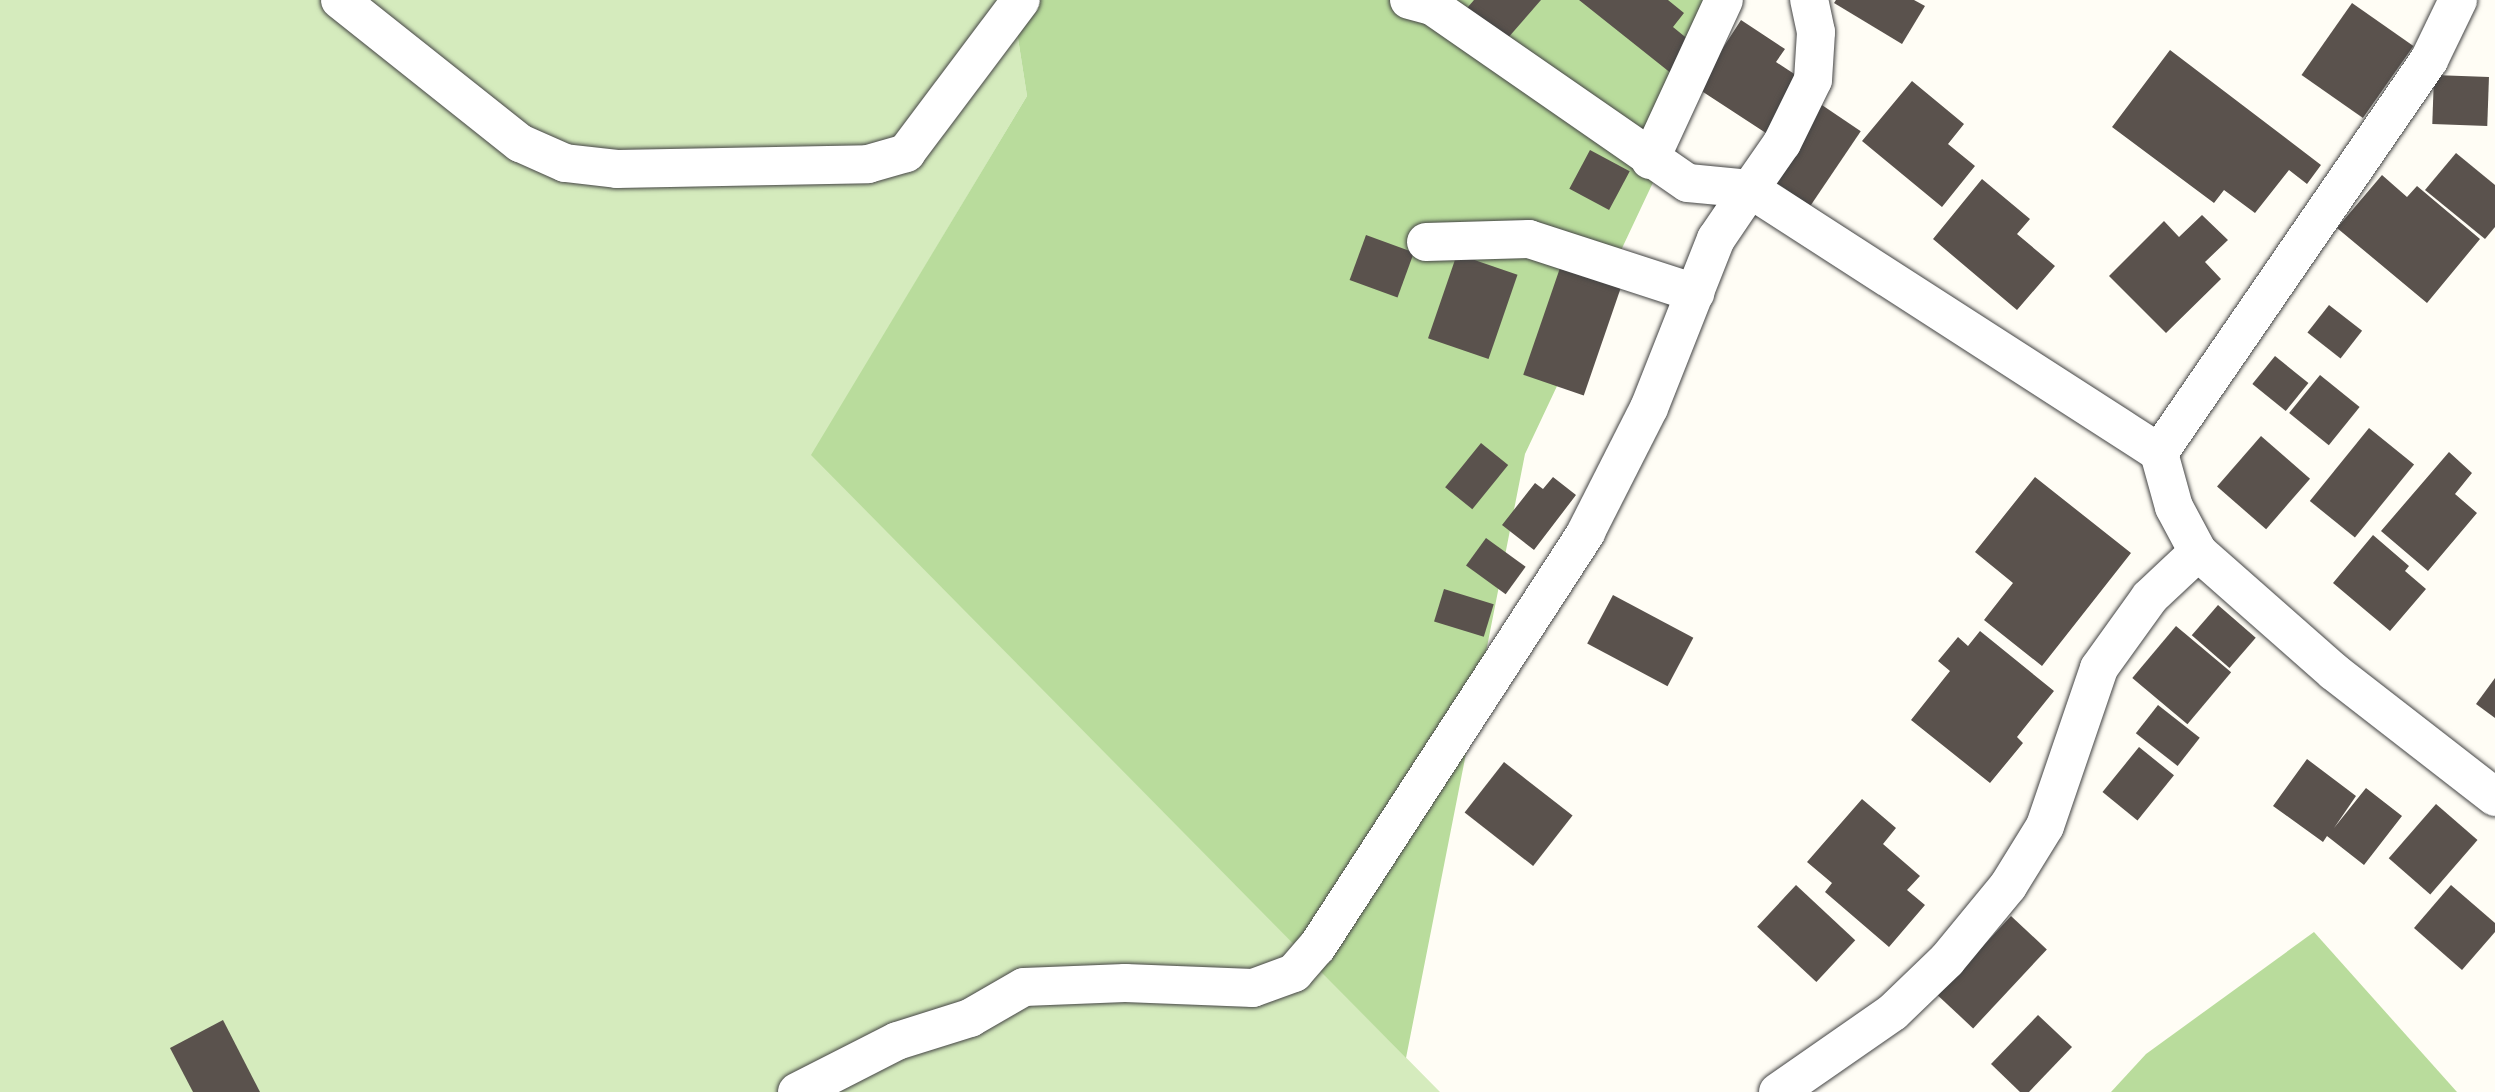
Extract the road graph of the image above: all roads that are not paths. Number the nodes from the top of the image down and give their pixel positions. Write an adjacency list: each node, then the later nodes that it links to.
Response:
1 (340, 0): 2 (street)
2 (1021, 0)
3 (1409, 0): 7 (street)
4 (1724, 0): 7 (street)
5 (1809, 0): 8 (street)
6 (2458, 0): 11 (street)
7 (1650, 160): 8 (street)
8 (1750, 189): 10 (street); 11 (street)
9 (1426, 242): 10 (street)
10 (1695, 293): 14 (street)
11 (2159, 453): 12 (street)
12 (2198, 552): 13 (street); 15 (street)
13 (2495, 797)
14 (797, 1092)
15 (1778, 1092)

